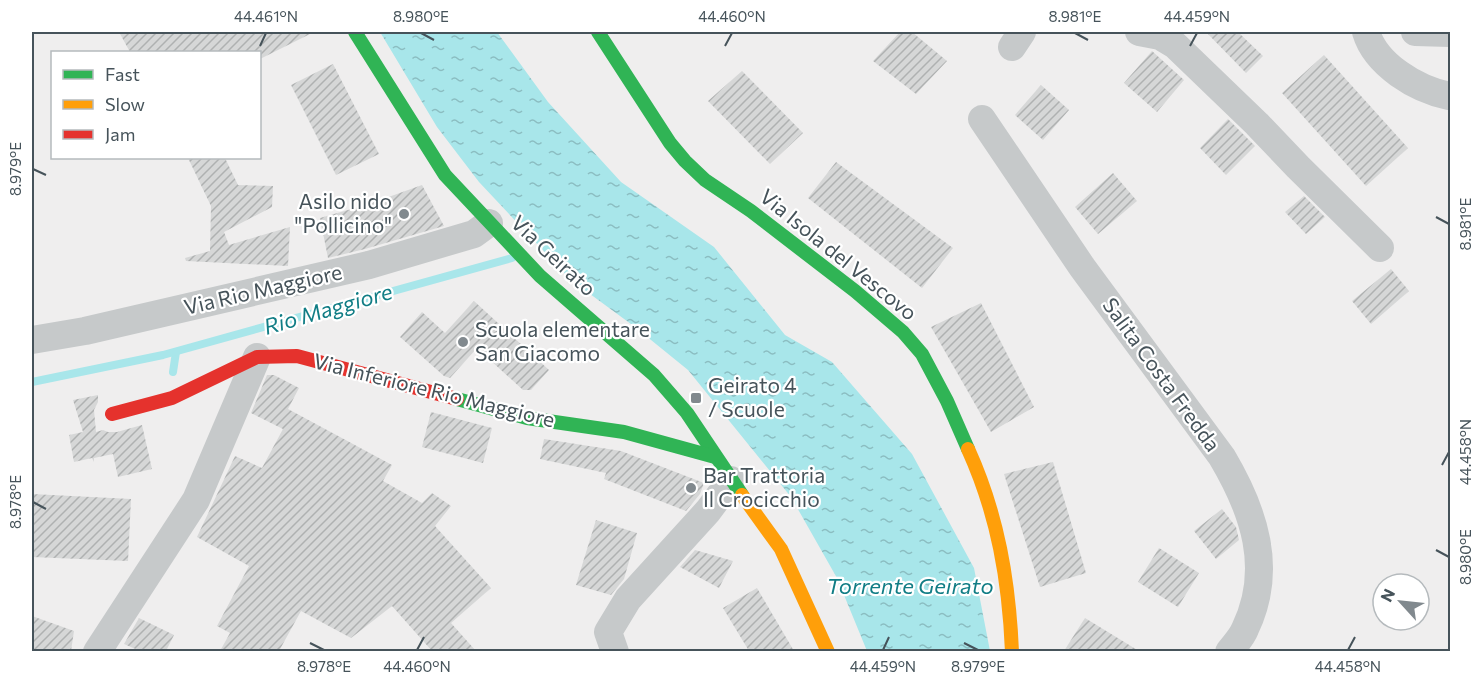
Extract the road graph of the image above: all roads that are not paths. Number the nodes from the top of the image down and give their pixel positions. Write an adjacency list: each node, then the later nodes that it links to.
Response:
1 (355, 32): 9 (street, Via Geirato)
2 (598, 32): 19 (street, Via Isola del Vescovo)
3 (1139, 32): 10 (street)
4 (1366, 32): 7 (street)
5 (1415, 32): 6 (street)
6 (1450, 33)
7 (1449, 96)
8 (982, 119): 20 (street, Salita Costa Fredda)
9 (494, 228): 11 (street, Via Rio Maggiore); 14 (street, Via Geirato)
10 (1380, 248)
11 (32, 340)
12 (257, 357): 13 (street, Via Inferiore Rio Maggiore); 14 (street, Via Inferiore Rio Maggiore); 16 (street)
13 (112, 414)
14 (715, 457): 15 (street, Via Geirato)
15 (731, 480): 17 (street); 18 (street, Via Geirato)
16 (97, 651)
17 (615, 651)
18 (828, 651)
19 (1012, 651)
20 (1229, 651)

